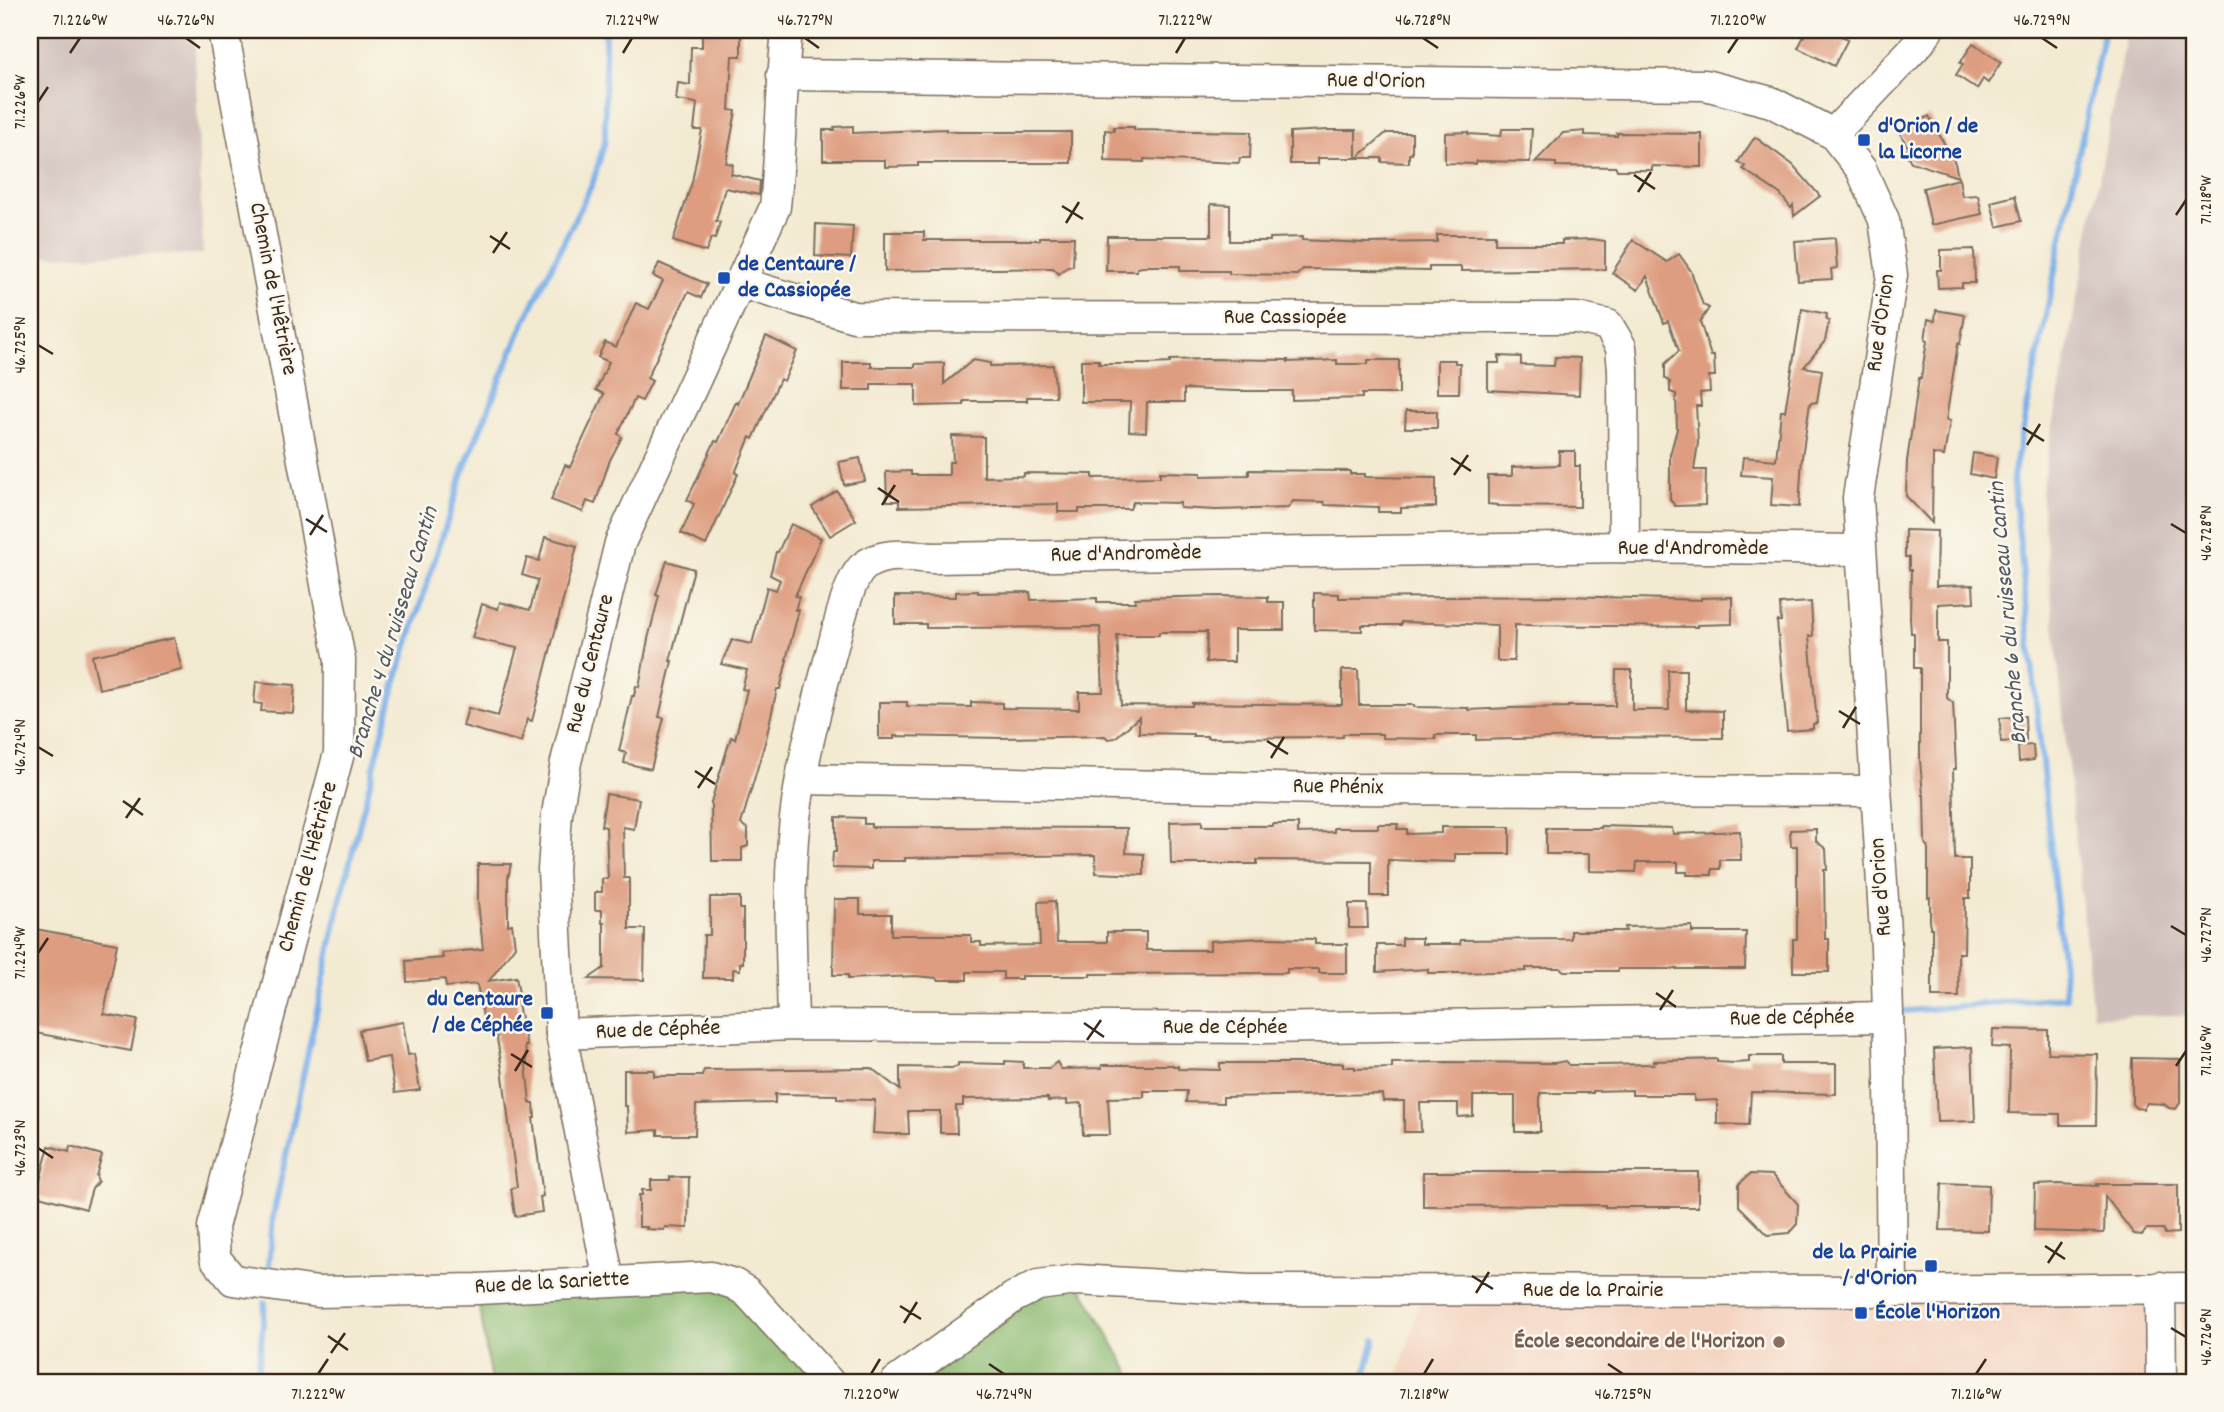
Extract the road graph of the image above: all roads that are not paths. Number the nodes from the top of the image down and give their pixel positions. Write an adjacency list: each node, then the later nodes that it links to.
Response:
1 (223, 30): 14 (street, Chemin de l'Hêtrière)
2 (787, 30): 4 (street, Rue du Centaure)
3 (1928, 30): 5 (street)
4 (782, 75): 5 (street, Rue d'Orion); 6 (street, Rue du Centaure)
5 (1833, 134): 8 (street, Rue d'Orion)
6 (741, 283): 7 (street, Rue Cassiopée); 13 (street, Rue du Centaure)
7 (1624, 548): 8 (street, Rue d'Andromède); 9 (street, Rue d'Andromède)
8 (1860, 550): 10 (street, Rue d'Orion)
9 (800, 779): 10 (street, Rue Phénix); 12 (street, Rue d'Andromède)
10 (1875, 791): 11 (street, Rue d'Orion)
11 (1888, 1017): 12 (street, Rue de Céphée); 18 (street, Rue d'Orion)
12 (793, 1026): 13 (street, Rue de Céphée)
13 (561, 1034): 15 (street, Rue du Centaure)
14 (233, 1280): 15 (street, Rue de la Sariette)
15 (609, 1281): 19 (street, Rue de la Sariette)
16 (2160, 1287): 17 (street, Rue de la Prairie); 18 (street, Rue de la Prairie); 21 (street)
17 (2194, 1288)
18 (1892, 1291): 20 (street, Rue de la Prairie)
19 (830, 1382)
20 (896, 1382)
21 (2161, 1382)

